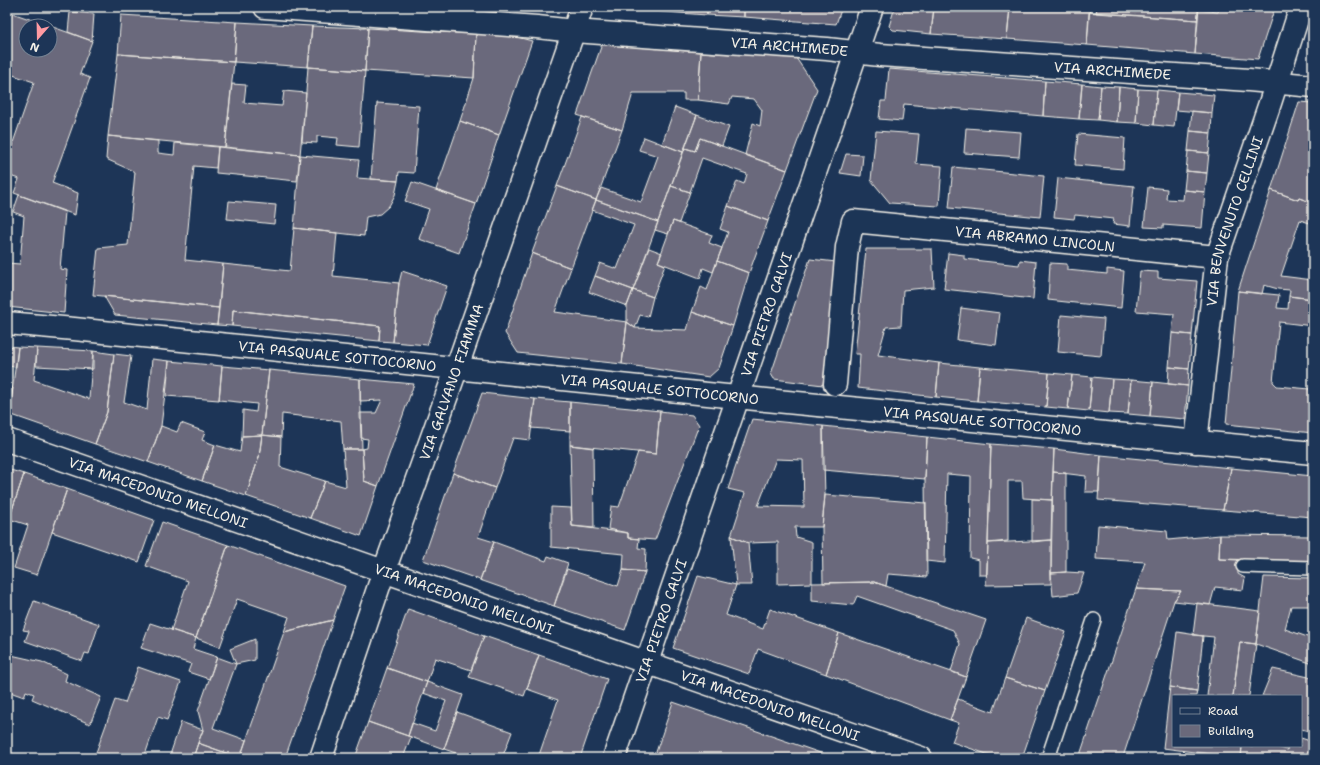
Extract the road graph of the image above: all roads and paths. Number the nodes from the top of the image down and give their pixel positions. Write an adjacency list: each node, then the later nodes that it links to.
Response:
1 (265, 7): 5 (street, VIA ARCHIMEDE)
2 (582, 7): 5 (street, VIA GALVANO FIAMMA)
3 (872, 7): 6 (street, VIA PIETRO CALVI)
4 (1301, 7): 7 (street, VIA BENVENUTO CELLINI)
5 (574, 31): 6 (street, VIA ARCHIMEDE); 11 (street, VIA GALVANO FIAMMA)
6 (857, 52): 7 (street, VIA ARCHIMEDE); 13 (street, VIA PIETRO CALVI)
7 (1275, 83): 8 (street, VIA ARCHIMEDE); 9 (street, VIA BENVENUTO CELLINI)
8 (1313, 86)
9 (1217, 257): 12 (street, VIA ABRAMO LINCOLN); 15 (street, VIA BENVENUTO CELLINI)
10 (7, 323): 11 (street, VIA PASQUALE SOTTOCORNO)
11 (457, 367): 13 (street, VIA PASQUALE SOTTOCORNO); 19 (street, VIA GALVANO FIAMMA)
12 (835, 384)
13 (737, 397): 15 (street, VIA PASQUALE SOTTOCORNO); 21 (street, VIA PIETRO CALVI)
14 (7, 440): 19 (street, VIA MACEDONIO MELLONI)
15 (1196, 442): 16 (street, VIA PASQUALE SOTTOCORNO)
16 (1313, 453)
17 (1243, 566): 18 (lane)
18 (1313, 568)
19 (384, 571): 21 (street, VIA MACEDONIO MELLONI); 22 (street, VIA GALVANO FIAMMA)
20 (1094, 620): 25 (lane)
21 (646, 663): 23 (street, VIA PIETRO CALVI); 24 (street, VIA MACEDONIO MELLONI)
22 (321, 758)
23 (614, 758)
24 (921, 758)
25 (1048, 758)

